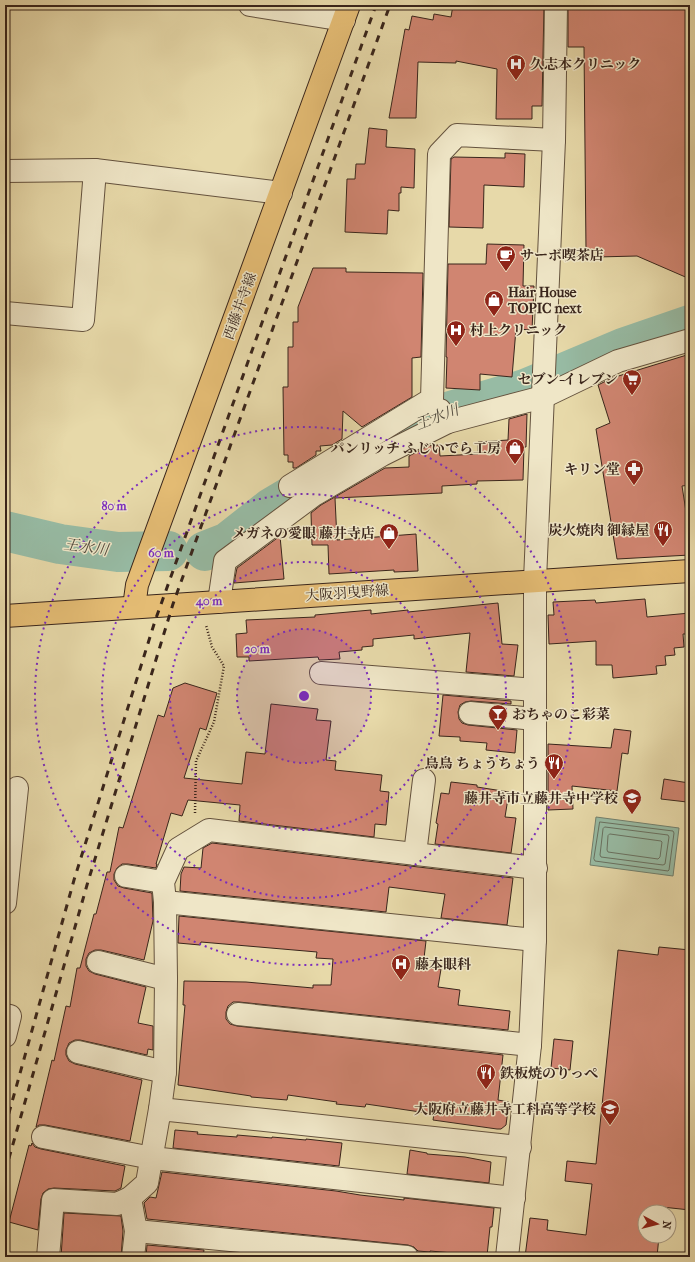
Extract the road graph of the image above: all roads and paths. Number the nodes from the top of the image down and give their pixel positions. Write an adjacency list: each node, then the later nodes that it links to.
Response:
1 (250, 5): 3 (street)
2 (556, 5): 4 (street)
3 (347, 13): 7 (main road, 西藤井寺線)
4 (554, 140): 10 (street); 11 (street)
5 (95, 170): 6 (street); 7 (street); 8 (street)
6 (5, 171)
7 (281, 193): 17 (main road, 西藤井寺線)
8 (5, 313)
9 (690, 340): 10 (street)
10 (543, 397): 12 (street); 15 (street)
11 (432, 400): 12 (street); 13 (street)
12 (448, 422): 16 (street)
13 (290, 486)
14 (690, 571): 15 (main road, 大阪羽曳野線)
15 (535, 580): 16 (main road, 大阪羽曳野線); 20 (street)
16 (211, 602): 17 (main road, 大阪羽曳野線); 25 (path)
17 (134, 607): 18 (main road, 大阪羽曳野線)
18 (5, 616)
19 (321, 673): 20 (street)
20 (535, 690): 22 (street)
21 (470, 713): 22 (street)
22 (535, 719): 27 (street)
23 (424, 780): 26 (street)
24 (17, 788): 30 (street)
25 (189, 842): 26 (street); 29 (street)
26 (415, 854): 27 (street)
27 (536, 868): 31 (street)
28 (126, 876): 29 (street)
29 (164, 892): 31 (street); 33 (street)
30 (5, 903)
31 (535, 940): 37 (street)
32 (98, 962): 33 (street)
33 (166, 979): 39 (street)
34 (238, 1014): 37 (street)
35 (5, 1015): 36 (street)
36 (5, 1036)
37 (530, 1046): 42 (street)
38 (78, 1052): 39 (street)
39 (165, 1072): 40 (street)
40 (160, 1108): 42 (street); 43 (street)
41 (43, 1137): 43 (street)
42 (520, 1147): 45 (street)
43 (152, 1158): 44 (street); 45 (street)
44 (130, 1198): 46 (street); 47 (street)
45 (514, 1198): 50 (street)
46 (136, 1230): 48 (street); 49 (street)
47 (48, 1257)
48 (133, 1257)
49 (407, 1257)
50 (507, 1257)

